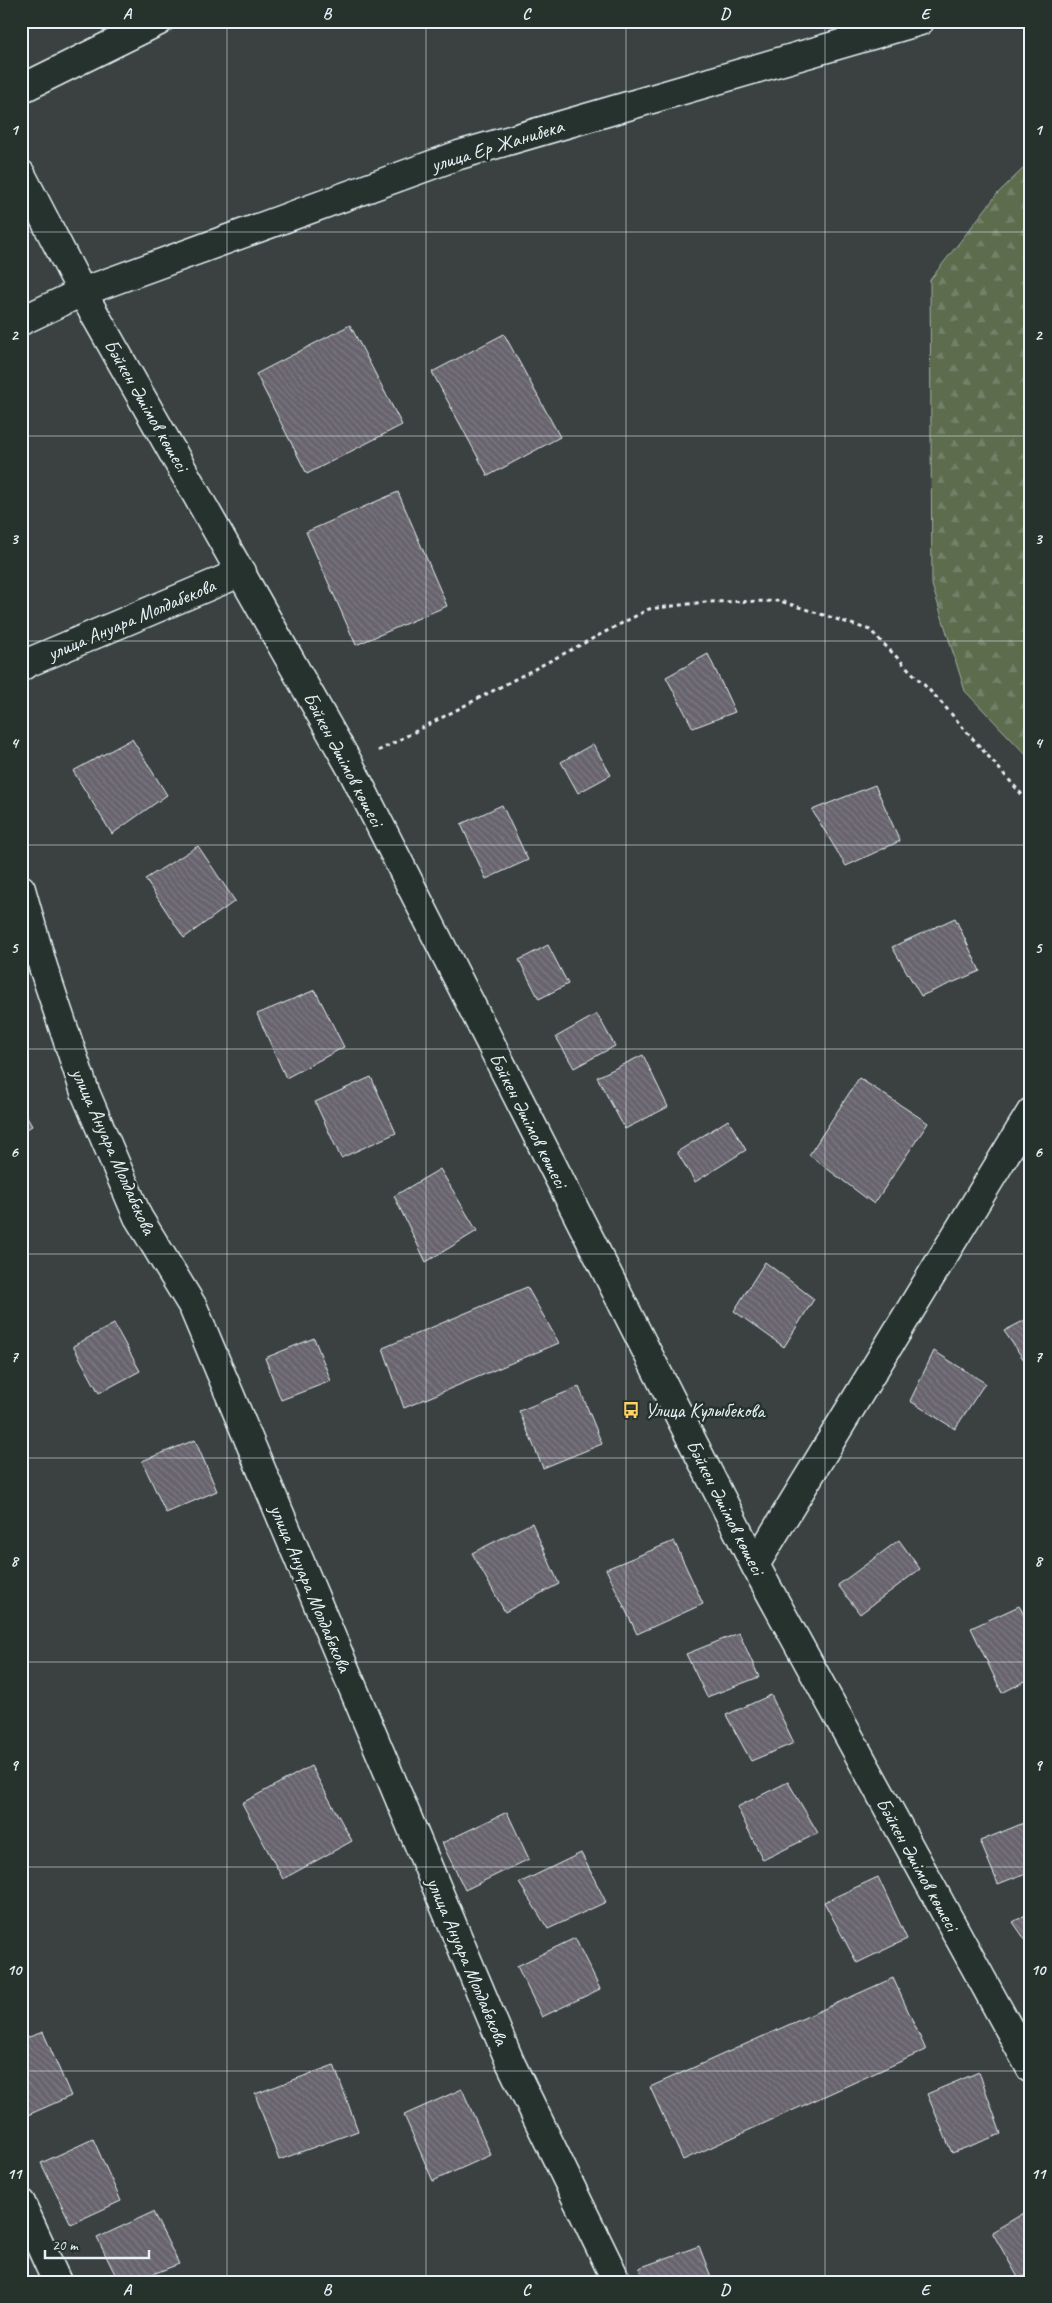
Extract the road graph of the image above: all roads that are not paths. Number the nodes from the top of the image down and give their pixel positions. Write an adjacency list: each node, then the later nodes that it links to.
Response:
1 (159, 21): 3 (street)
2 (920, 21): 5 (street, улица Ер Жанибека)
3 (21, 89)
4 (21, 174): 5 (street, Бәйкен Әшімов көшесі)
5 (82, 292): 6 (street, улица Ер Жанибека); 7 (street, Бәйкен Әшімов көшесі)
6 (21, 321)
7 (242, 572): 8 (street, улица Ануара Молдабекова); 11 (street, Бәйкен Әшімов көшесі)
8 (21, 667)
9 (21, 889): 15 (street, улица Ануара Молдабекова)
10 (1031, 1112): 11 (street)
11 (755, 1565): 12 (street, Бәйкен Әшімов көшесі)
12 (1031, 2068)
13 (21, 2203): 14 (street)
14 (57, 2282)
15 (617, 2282)

